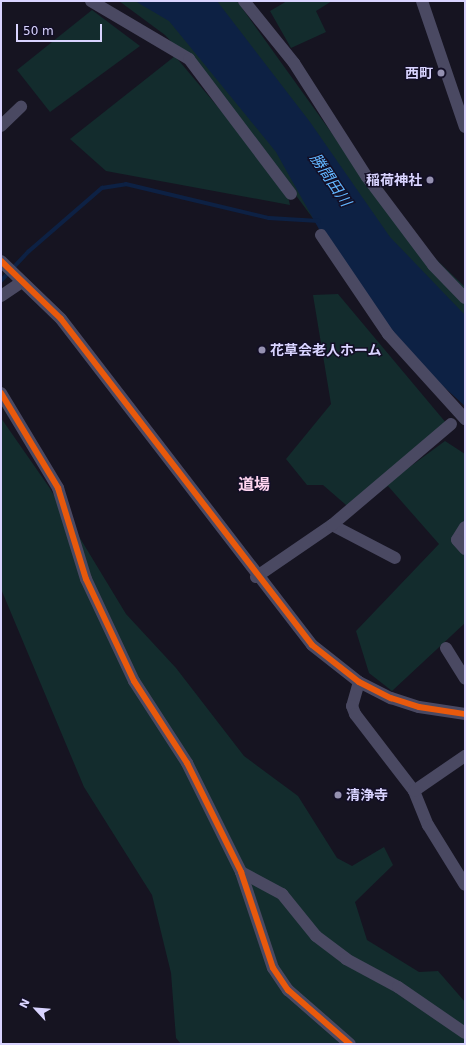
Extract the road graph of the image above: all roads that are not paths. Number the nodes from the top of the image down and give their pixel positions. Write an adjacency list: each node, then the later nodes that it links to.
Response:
1 (91, 1): 7 (street)
2 (244, 1): 12 (street)
3 (422, 1): 6 (street)
4 (21, 107): 5 (street)
5 (1, 126)
6 (465, 127)
7 (291, 194)
8 (321, 235): 14 (street)
9 (3, 263): 10 (street)
10 (19, 279): 11 (street); 20 (street)
11 (1, 296)
12 (465, 298)
13 (1, 392): 27 (street)
14 (465, 419)
15 (451, 424): 16 (street)
16 (332, 525): 19 (street); 20 (street)
17 (465, 527): 18 (street)
18 (465, 549)
19 (395, 558)
20 (256, 577): 23 (street)
21 (446, 648): 22 (street)
22 (465, 679)
23 (359, 682): 24 (street); 26 (street)
24 (465, 714)
25 (465, 756): 26 (street)
26 (414, 791): 28 (street)
27 (241, 872): 29 (street); 30 (street)
28 (463, 878)
29 (465, 1033)
30 (350, 1044)

